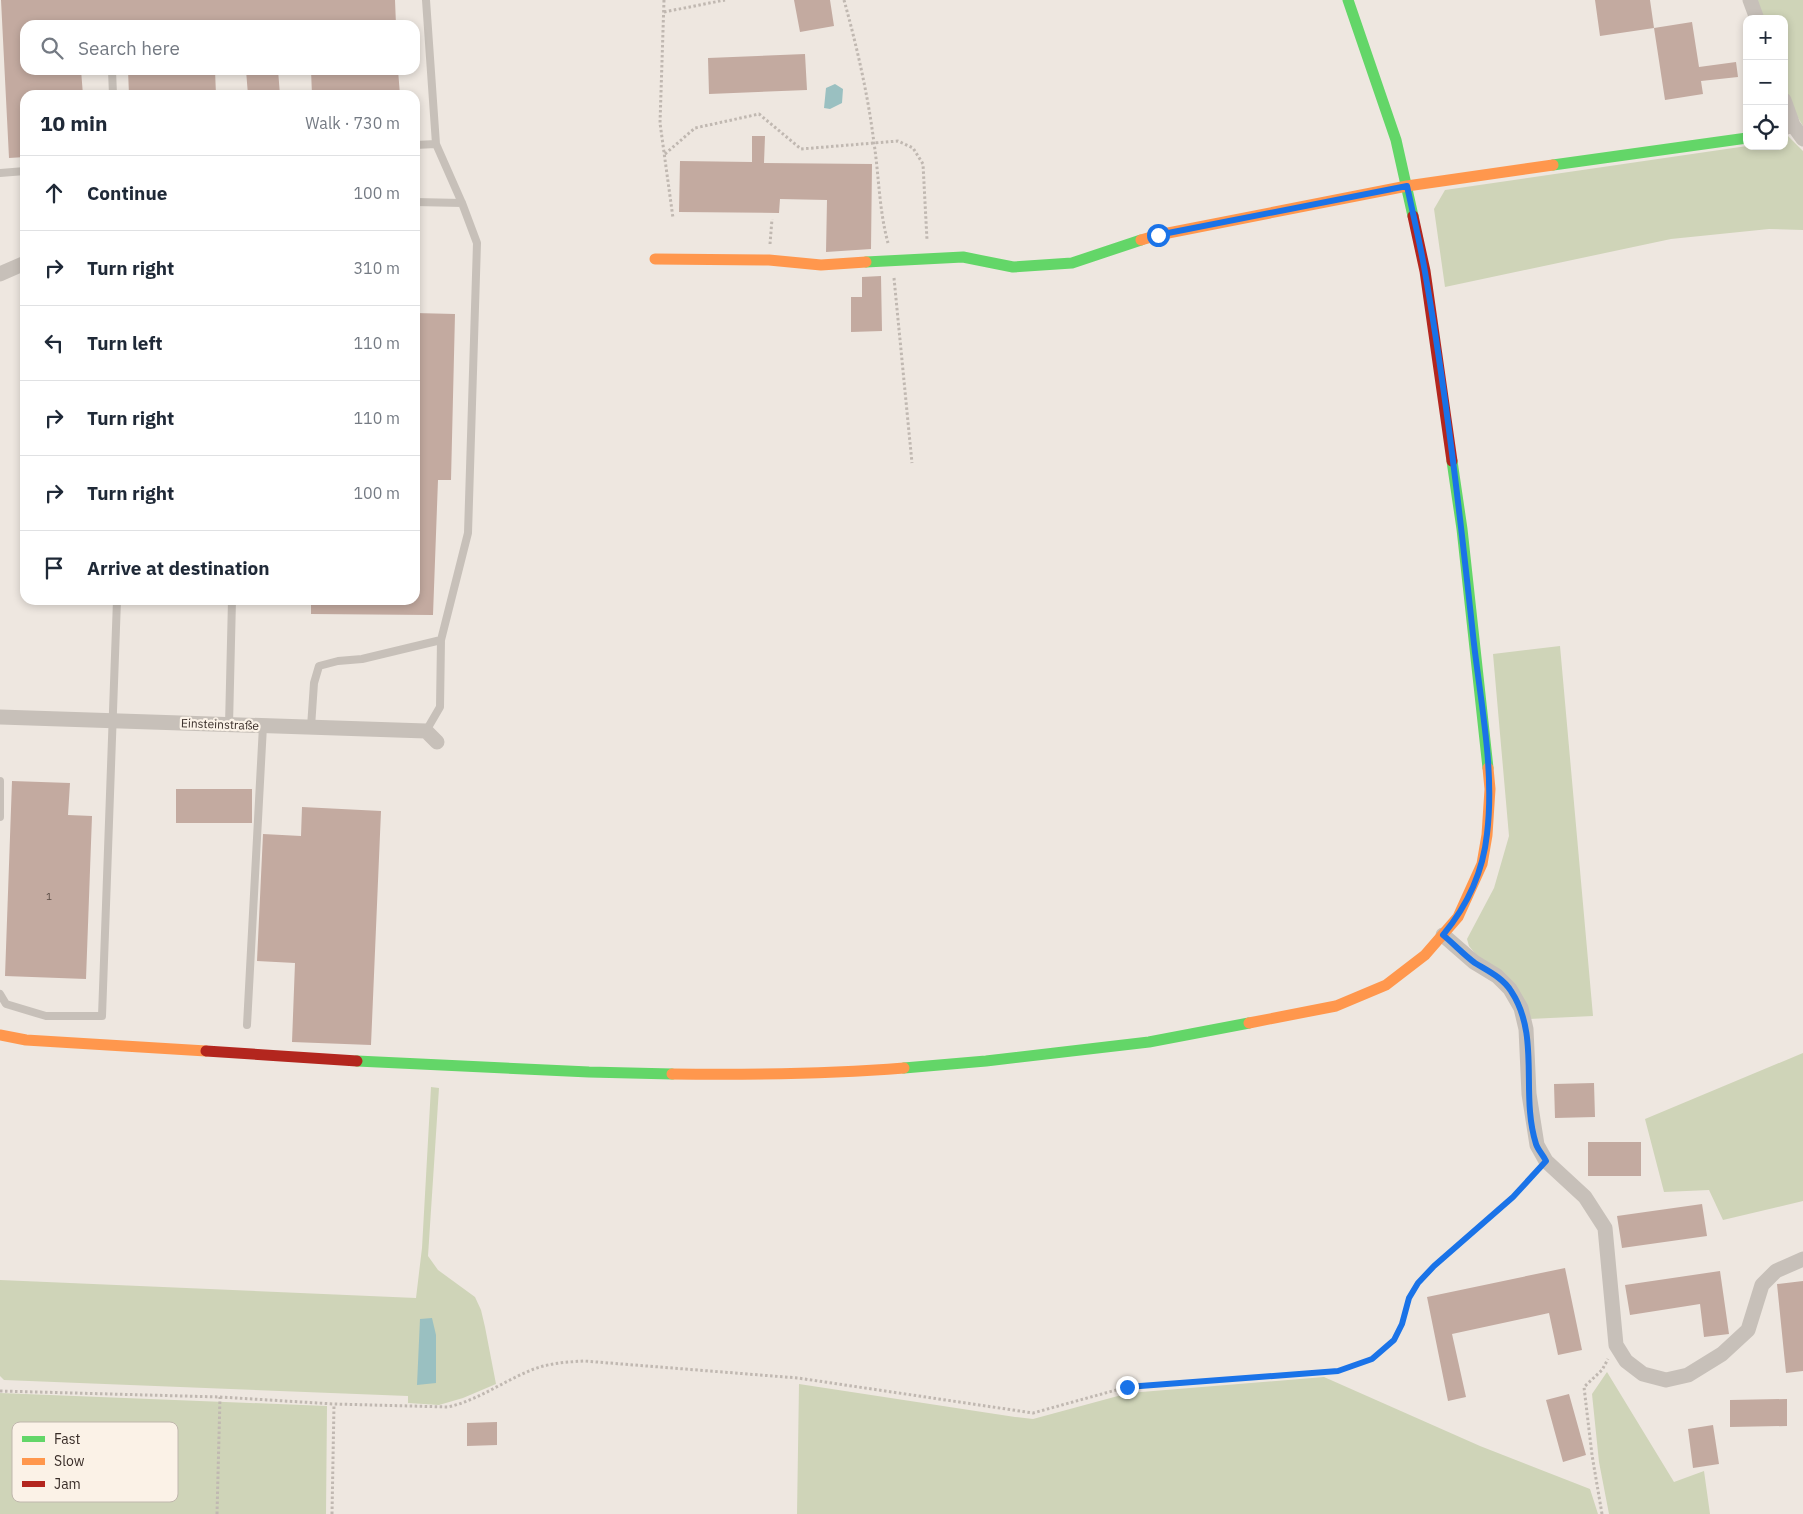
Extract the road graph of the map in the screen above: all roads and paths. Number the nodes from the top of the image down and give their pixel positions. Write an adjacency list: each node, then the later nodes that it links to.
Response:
1 (426, 0): 15 (lane)
2 (664, 0): 7 (path)
3 (725, 0): 7 (path)
4 (844, 0): 14 (path)
5 (1348, 0): 20 (street)
6 (1750, 0): 8 (street)
7 (664, 12): 17 (path)
8 (1756, 15)
9 (112, 75): 10 (lane)
10 (113, 90)
11 (1788, 126): 13 (street)
12 (1743, 139): 20 (street)
13 (1803, 139)
14 (874, 142): 17 (path); 25 (path); 28 (path)
15 (436, 144): 16 (lane); 22 (lane)
16 (420, 145)
17 (665, 154): 23 (path)
18 (20, 171): 19 (lane)
19 (0, 173)
20 (1407, 186): 25 (street); 43 (street)
21 (420, 202): 22 (lane)
22 (462, 204): 34 (lane)
23 (673, 218)
24 (772, 219): 27 (path)
25 (928, 258): 28 (street)
26 (655, 259): 27 (street)
27 (769, 260): 28 (street)
28 (892, 260): 31 (path)
29 (20, 265): 30 (street)
30 (0, 274)
31 (912, 463)
32 (117, 605): 36 (lane)
33 (232, 605): 37 (lane)
34 (441, 640): 39 (lane); 40 (lane)
35 (0, 717): 36 (street, Einsteinstraße)
36 (114, 721): 37 (street, Einsteinstraße); 44 (lane)
37 (229, 724): 38 (street, Einsteinstraße)
38 (263, 726): 39 (street, Einsteinstraße); 45 (lane)
39 (311, 727): 40 (street, Einsteinstraße)
40 (431, 737)
41 (0, 781): 42 (lane)
42 (0, 817)
43 (1443, 935): 46 (street); 47 (street)
44 (0, 994)
45 (247, 1025)
46 (0, 1036)
47 (1546, 1161): 49 (street); 52 (path)
48 (1803, 1258): 49 (street)
49 (1616, 1345): 55 (path)
50 (0, 1391): 51 (path)
51 (220, 1397): 52 (path); 53 (path)
52 (334, 1404): 54 (path)
53 (217, 1514)
54 (332, 1514)
55 (1602, 1514)

